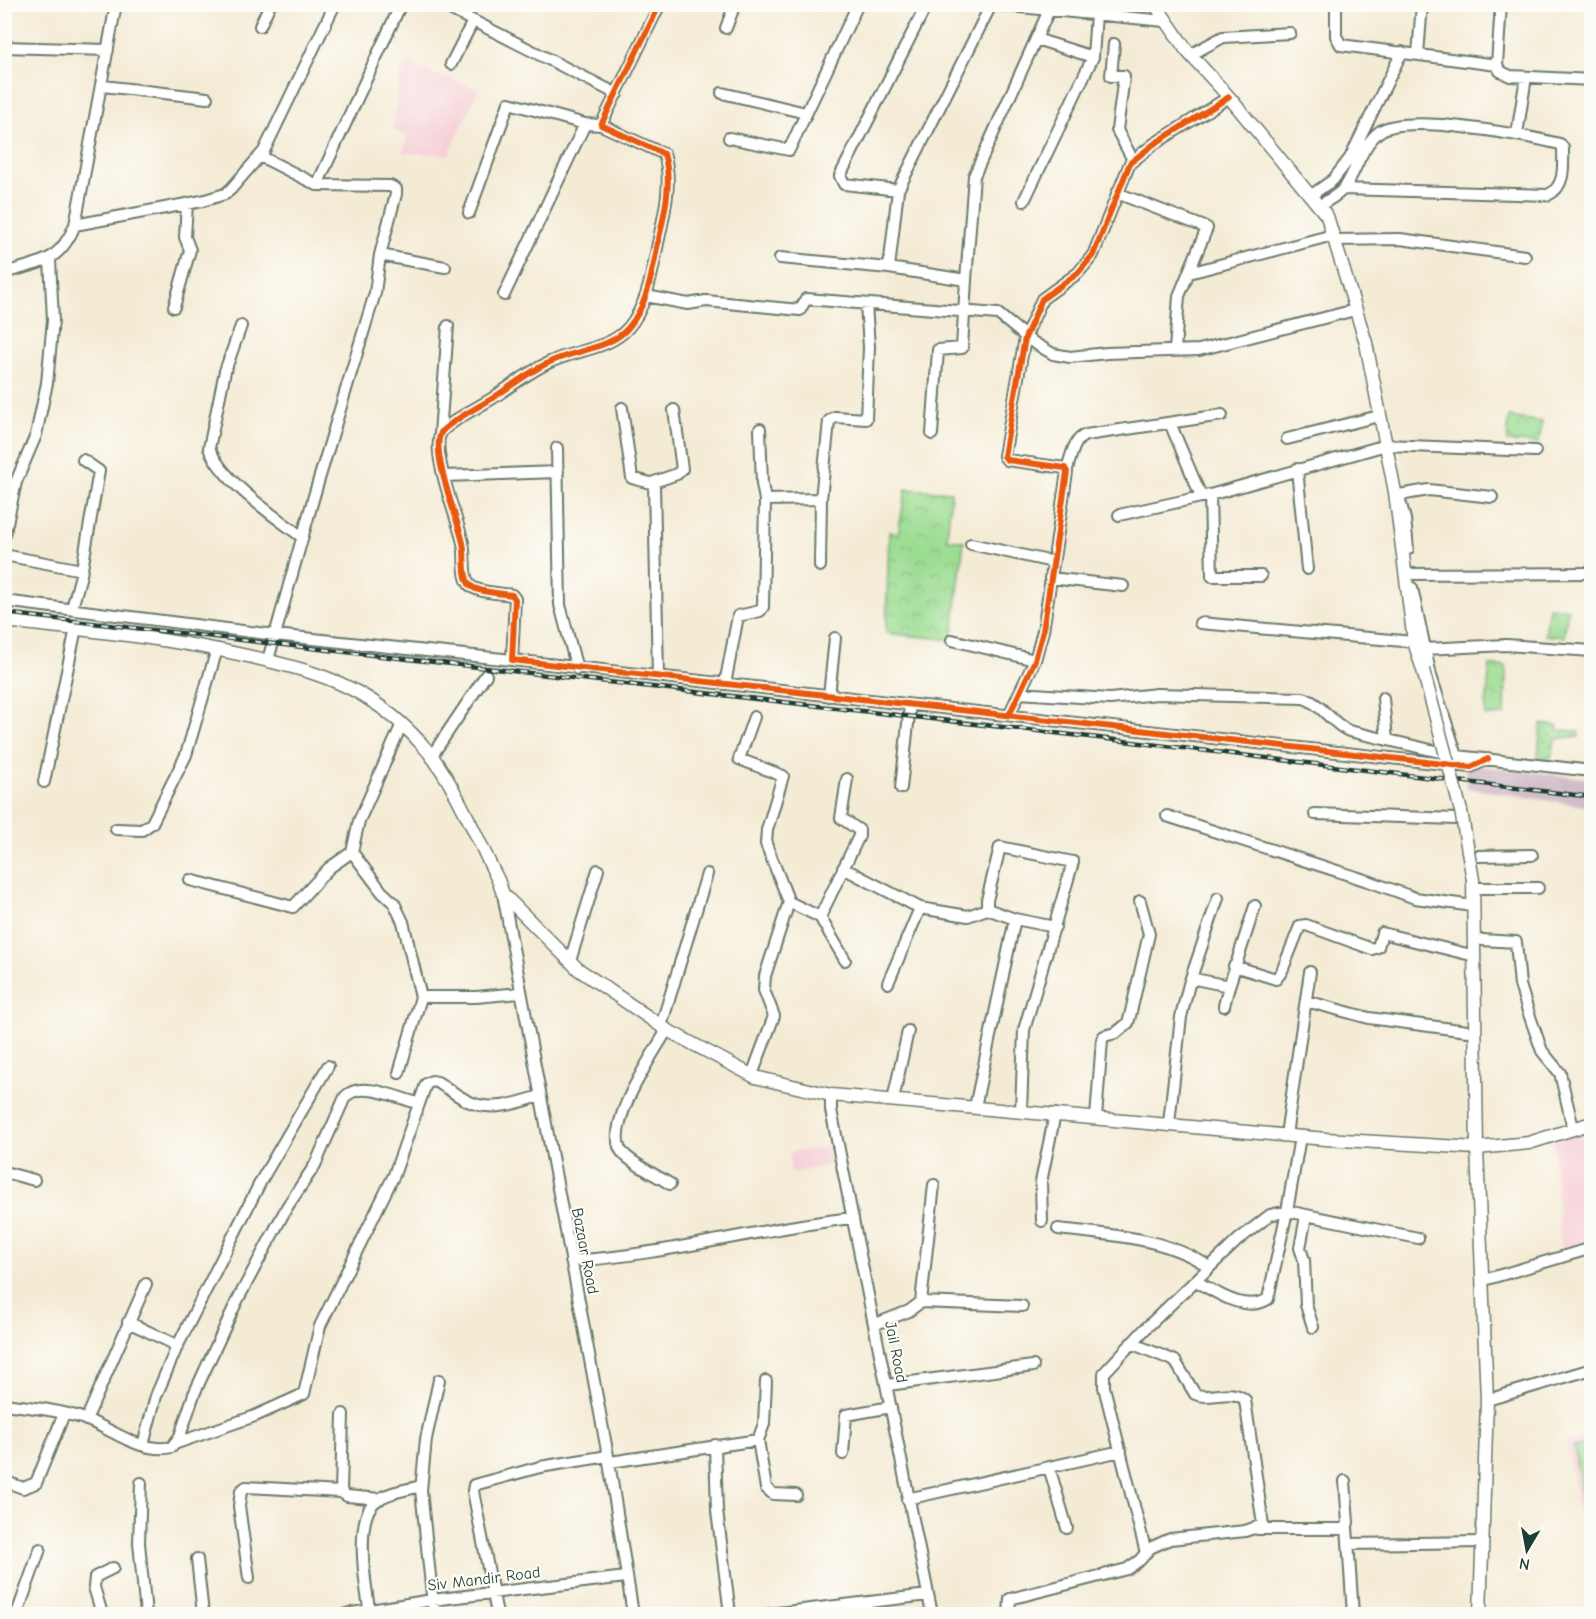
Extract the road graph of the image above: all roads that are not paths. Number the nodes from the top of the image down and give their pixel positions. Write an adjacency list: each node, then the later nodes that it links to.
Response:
1 (116, 4): 28 (street)
2 (270, 4): 22 (street)
3 (335, 4): 47 (street)
4 (401, 4): 49 (street)
5 (440, 4): 20 (street)
6 (660, 4): 39 (street)
7 (735, 4): 23 (street)
8 (789, 4): 9 (street)
9 (794, 4)
10 (858, 4): 42 (street)
11 (927, 4): 51 (street)
12 (1155, 4): 21 (main road)
13 (1336, 4): 29 (street)
14 (1422, 4): 30 (street)
15 (1501, 4): 34 (street)
16 (990, 5): 17 (street); 51 (street)
17 (1022, 6): 18 (street)
18 (1049, 10): 19 (street); 25 (street)
19 (1096, 14): 21 (street); 32 (street)
20 (472, 21): 33 (street); 39 (street)
21 (1165, 21): 31 (main road)
22 (260, 26)
23 (726, 28)
24 (1290, 33): 31 (street)
25 (1036, 39): 32 (street); 68 (street)
26 (1113, 44): 48 (street)
27 (4, 47): 28 (street)
28 (108, 50): 37 (street)
29 (1402, 52): 30 (street); 53 (street)
30 (1418, 54): 34 (street)
31 (1190, 55): 40 (main road)
32 (1093, 57): 54 (street)
33 (451, 64)
34 (1497, 65): 35 (street)
35 (1526, 77): 36 (street); 45 (street)
36 (1592, 80)
37 (103, 86): 41 (street); 58 (street)
38 (722, 93): 42 (street)
39 (616, 94): 44 (street)
40 (1229, 97): 48 (street); 53 (main road)
41 (207, 98)
42 (806, 113): 46 (street)
43 (585, 124): 44 (street); 57 (street); 69 (street)
44 (601, 125): 70 (street)
45 (1517, 134): 50 (street); 50 (street)
46 (729, 138)
47 (260, 156): 49 (street); 55 (street)
48 (1133, 160): 52 (street)
49 (316, 185): 60 (street)
50 (1343, 189): 56 (street)
51 (898, 190): 65 (street)
52 (1117, 193): 67 (street); 77 (street)
53 (1310, 196): 56 (main road)
54 (1024, 201)
55 (187, 204): 58 (street); 72 (street)
56 (1319, 206): 59 (main road)
57 (469, 213)
58 (75, 225): 63 (street)
59 (1334, 238): 61 (street); 67 (street); 74 (main road)
60 (380, 255): 64 (street); 104 (street)
61 (1525, 255)
62 (780, 258): 65 (street)
63 (50, 260): 66 (street); 103 (street)
64 (445, 267)
65 (888, 268): 68 (street)
66 (4, 273)
67 (1189, 273): 78 (street)
68 (966, 280): 73 (street)
69 (504, 295)
70 (646, 296): 71 (street); 85 (street)
71 (866, 304): 73 (street); 100 (street)
72 (174, 307)
73 (962, 310): 77 (street); 86 (street)
74 (1356, 310): 78 (street); 82 (main road)
75 (241, 326): 104 (street)
76 (448, 326): 85 (street)
77 (1025, 338): 78 (street); 92 (street)
78 (1175, 350)
79 (622, 408): 96 (street)
80 (674, 410): 96 (street)
81 (1222, 415): 83 (street)
82 (1379, 416): 87 (street); 88 (main road)
83 (1170, 423): 92 (street); 98 (street)
84 (760, 429): 101 (street)
85 (440, 434): 95 (street)
86 (932, 434)
87 (1287, 439)
88 (1386, 445): 90 (street); 93 (street); 97 (main road)
89 (557, 448): 94 (street)
90 (1536, 451)
91 (83, 460): 110 (street)
92 (1067, 469): 107 (street)
93 (1297, 470): 98 (street); 109 (street)
94 (558, 472): 95 (street); 130 (street)
95 (444, 476): 128 (street)
96 (654, 482): 132 (street)
97 (1397, 494): 99 (street); 112 (main road)
98 (1205, 496): 102 (street); 113 (street)
99 (1492, 497)
100 (821, 499): 101 (street); 108 (street)
101 (765, 500): 133 (street)
102 (1119, 515)
103 (4, 537)
104 (302, 537): 121 (street)
105 (971, 544): 107 (street)
106 (4, 555): 110 (street)
107 (1053, 562): 114 (street)
108 (820, 566)
109 (1307, 569)
110 (82, 570): 117 (street)
111 (1592, 573): 112 (street)
112 (1407, 575): 124 (main road)
113 (1261, 576)
114 (1050, 578): 115 (street); 129 (street)
115 (1124, 586)
116 (4, 601): 117 (street)
117 (72, 608): 121 (street)
118 (4, 621): 120 (main road)
119 (1200, 622): 124 (street)
120 (76, 628): 125 (main road); 147 (street)
121 (275, 635): 127 (street); 128 (street)
122 (835, 638): 135 (street)
123 (952, 640): 129 (street)
124 (1420, 645): 126 (street); 142 (street); 160 (main road, bridge)
125 (217, 649): 127 (main road); 152 (street)
126 (1592, 651)
127 (268, 660): 140 (main road)
128 (512, 660): 130 (street)
129 (1035, 660): 134 (street)
130 (577, 669): 132 (street)
131 (486, 675): 143 (street)
132 (658, 676): 133 (street)
133 (725, 684): 135 (street)
134 (1019, 693): 138 (street); 141 (street)
135 (829, 696): 137 (street)
136 (1383, 698): 141 (street)
137 (910, 705): 138 (street); 148 (street)
138 (1009, 715): 144 (street)
139 (754, 717): 165 (street)
140 (401, 726): 143 (main road); 153 (street)
141 (1387, 740): 142 (street)
142 (1457, 756): 144 (street)
143 (431, 757): 162 (main road)
144 (1488, 759): 145 (street)
145 (1592, 771)
146 (847, 779): 156 (street)
147 (44, 782)
148 (901, 788)
149 (1315, 814): 151 (street)
150 (1167, 816): 166 (street)
151 (1456, 819)
152 (116, 829)
153 (352, 852): 159 (street); 183 (street)
154 (1532, 855): 155 (street)
155 (1478, 856)
156 (843, 868): 168 (street); 170 (street)
157 (597, 870): 176 (street)
158 (707, 874): 186 (street)
159 (189, 880)
160 (1477, 884): 161 (street); 205 (main road)
161 (1538, 888)
162 (503, 894): 176 (main road); 182 (street, Bazaar Road)
163 (1218, 898): 180 (street)
164 (1140, 901): 199 (street)
165 (789, 902): 170 (street); 191 (street)
166 (1466, 905)
167 (1255, 906): 177 (street)
168 (920, 908): 169 (street); 179 (street)
169 (987, 909): 171 (street); 172 (street)
170 (820, 917): 175 (street)
171 (1016, 919): 172 (street); 196 (street)
172 (1055, 927): 197 (street)
173 (1482, 940): 202 (street)
174 (1467, 954): 177 (street)
175 (845, 960)
176 (570, 961): 186 (main road)
177 (1234, 966): 181 (street)
178 (1310, 972): 184 (street)
179 (888, 983)
180 (1189, 984): 181 (street); 201 (street)
181 (1229, 986): 185 (street)
182 (520, 993): 183 (street); 193 (street, Bazaar Road)
183 (421, 997): 190 (street)
184 (1306, 1001): 188 (street); 203 (street)
185 (1224, 1006)
186 (664, 1028): 191 (main road); 208 (street)
187 (908, 1031): 194 (street)
188 (1467, 1031)
189 (328, 1066): 228 (street)
190 (399, 1073)
191 (752, 1076): 192 (main road)
192 (831, 1095): 194 (main road); 212 (street, Jail Road)
193 (540, 1096): 195 (street); 217 (street, Bazaar Road)
194 (893, 1100): 196 (main road)
195 (417, 1103): 241 (street); 241 (street)
196 (975, 1107): 197 (main road)
197 (1021, 1111): 198 (main road)
198 (1055, 1114): 199 (main road); 213 (street)
199 (1096, 1117): 201 (main road)
200 (1592, 1123): 202 (main road)
201 (1169, 1124): 203 (main road)
202 (1574, 1128): 205 (main road)
203 (1286, 1135): 204 (main road)
204 (1300, 1137): 205 (main road); 210 (street)
205 (1477, 1148): 219 (main road)
206 (4, 1172): 207 (street)
207 (34, 1180)
208 (670, 1184)
209 (934, 1185): 222 (street)
210 (1287, 1211): 211 (street); 218 (street); 220 (street)
211 (1306, 1215): 215 (street); 225 (street)
212 (854, 1218): 217 (street); 226 (street, Jail Road)
213 (1042, 1221)
214 (1058, 1229): 218 (street)
215 (1418, 1238)
216 (1592, 1248): 219 (street)
217 (571, 1261): 246 (street, Bazaar Road)
218 (1209, 1267): 220 (street)
219 (1484, 1280): 234 (main road)
220 (1196, 1281): 227 (street)
221 (146, 1284): 224 (street)
222 (921, 1302): 223 (street); 226 (street)
223 (1022, 1306)
224 (128, 1322): 228 (street); 239 (street)
225 (1313, 1327)
226 (877, 1334): 233 (street, Jail Road)
227 (1134, 1340): 244 (street); 258 (street)
228 (176, 1349): 242 (street)
229 (1033, 1366): 233 (street)
230 (1592, 1369): 234 (street)
231 (439, 1380): 251 (street)
232 (766, 1381): 240 (street)
233 (888, 1386): 236 (street, Jail Road)
234 (1487, 1400): 259 (main road)
235 (4, 1404): 237 (street)
236 (891, 1407): 245 (street); 255 (street, Jail Road)
237 (64, 1414): 239 (street); 248 (street)
238 (343, 1414): 252 (street)
239 (86, 1420): 242 (street)
240 (759, 1440): 243 (street); 253 (street)
241 (177, 1443): 242 (street)
242 (143, 1445)
243 (715, 1445): 246 (street); 279 (street)
244 (1121, 1451): 247 (street); 262 (street)
245 (843, 1454)
246 (609, 1459): 265 (street, Bazaar Road); 267 (street)
247 (1049, 1467): 255 (street); 257 (street)
248 (4, 1481)
249 (1345, 1481): 256 (street)
250 (141, 1483): 273 (street)
251 (421, 1486): 254 (street); 269 (street)
252 (341, 1492): 254 (street); 266 (street)
253 (796, 1495)
254 (380, 1498): 270 (street)
255 (907, 1499): 268 (street, Jail Road)
256 (1347, 1527): 258 (street); 260 (street)
257 (1067, 1528)
258 (1253, 1529): 262 (street)
259 (1482, 1542): 260 (street); 284 (main road)
260 (1348, 1544): 283 (street)
261 (40, 1549): 271 (street)
262 (1146, 1553): 282 (street)
263 (197, 1559): 274 (street)
264 (113, 1568): 272 (street)
265 (626, 1577): 267 (street, Siv Mandir Road); 278 (street, Bazaar Road)
266 (249, 1578)
267 (493, 1593): 269 (street, Siv Mandir Road); 277 (street)
268 (928, 1595): 280 (street); 281 (street, Jail Road)
269 (432, 1600): 270 (street, Siv Mandir Road); 276 (street)
270 (370, 1612): 275 (street, Siv Mandir Road)
271 (17, 1614)
272 (102, 1614)
273 (146, 1614)
274 (203, 1614)
275 (346, 1614)
276 (434, 1614)
277 (496, 1614)
278 (633, 1614)
279 (730, 1614)
280 (769, 1614)
281 (932, 1614)
282 (1008, 1614)
283 (1353, 1614)
284 (1480, 1614)

